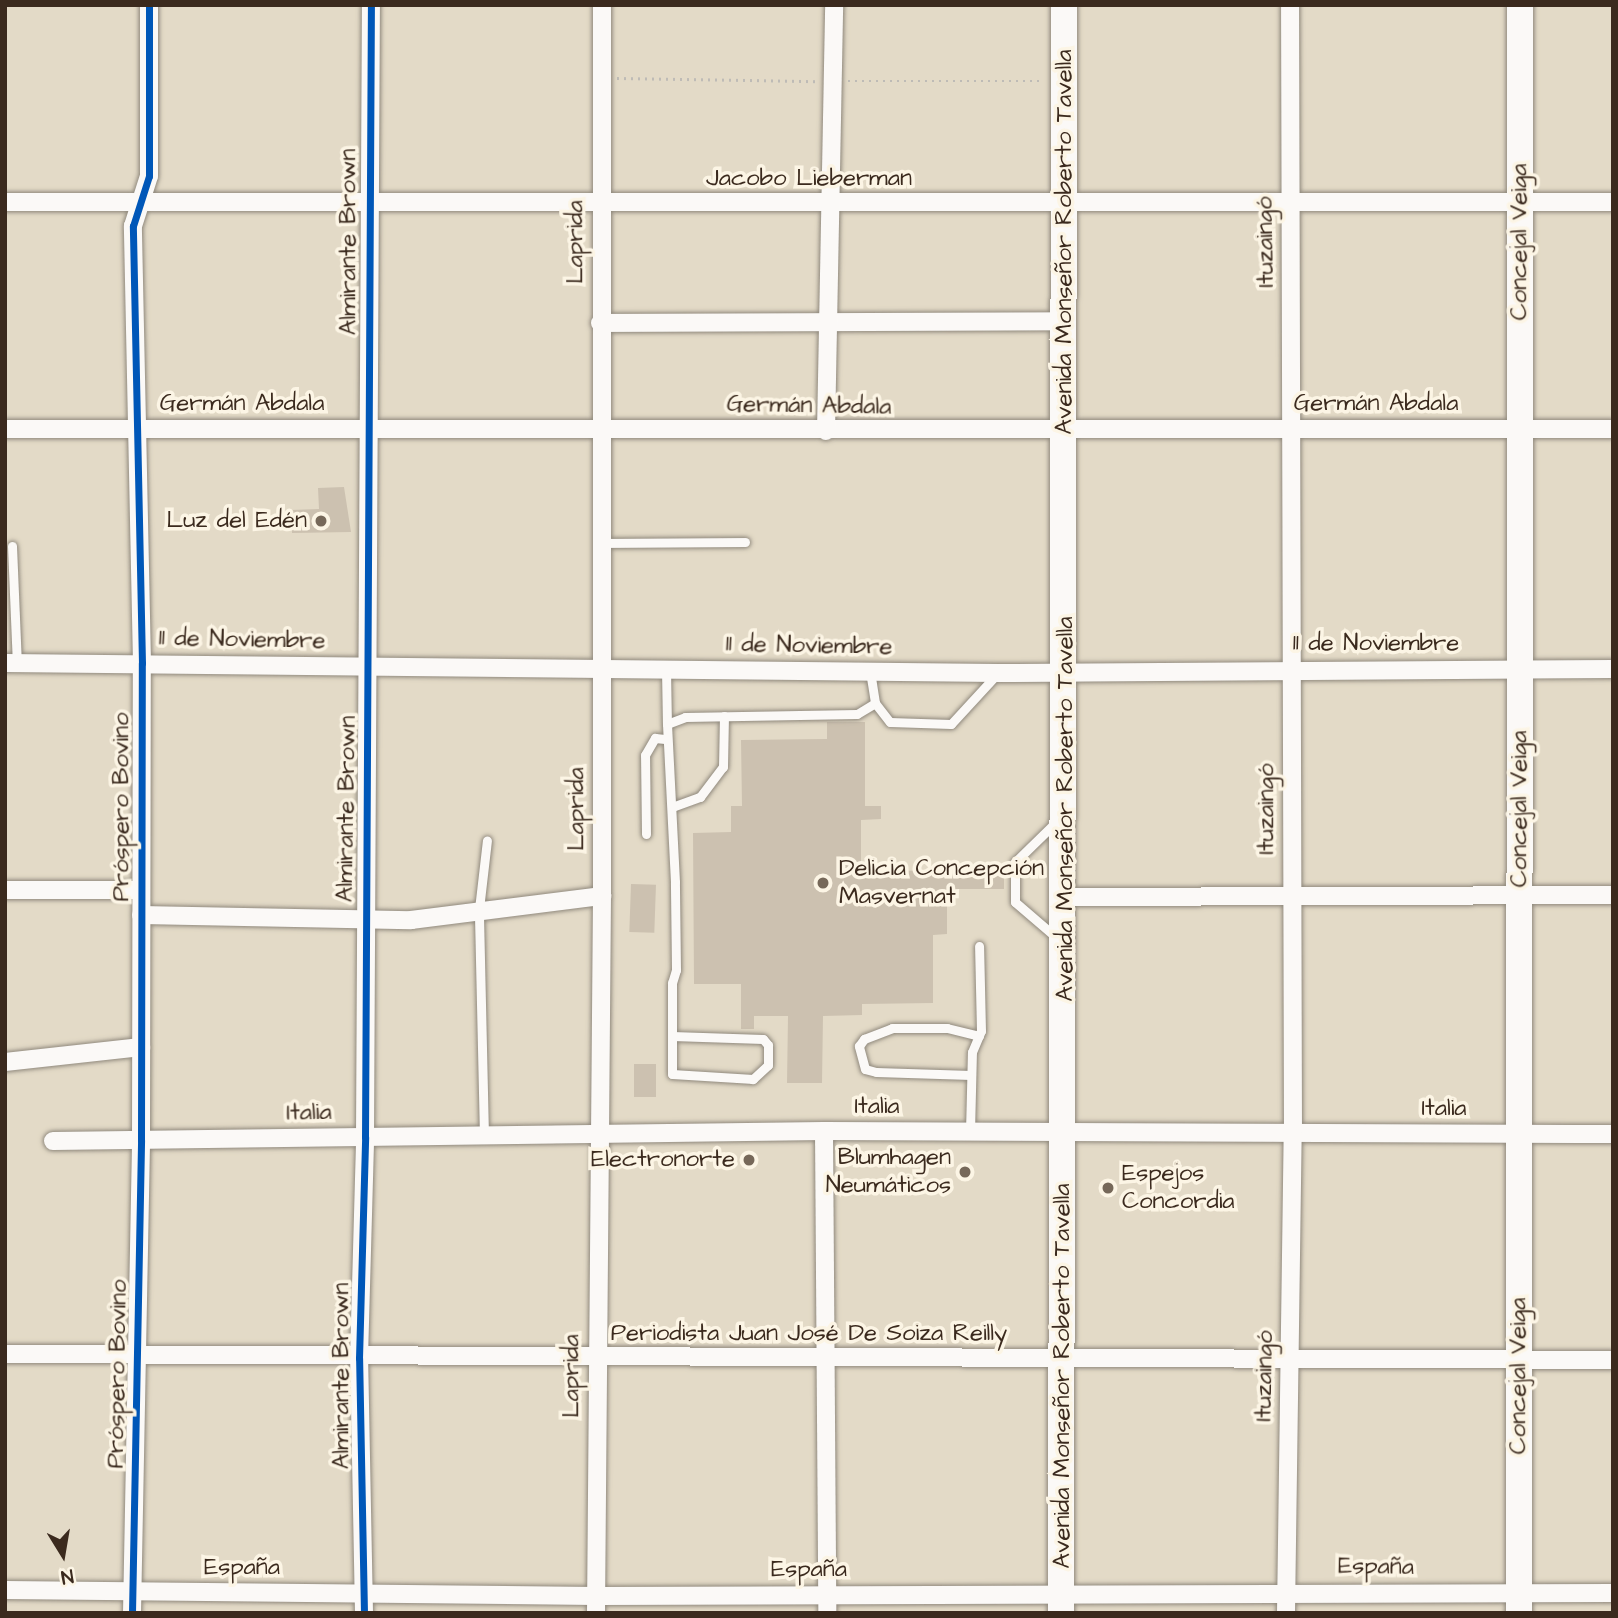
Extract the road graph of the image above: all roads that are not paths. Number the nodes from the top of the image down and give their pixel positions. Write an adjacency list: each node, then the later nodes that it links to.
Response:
1 (149, 5): 11 (street, Próspero Bovino)
2 (371, 5): 12 (street, Almirante Brown)
3 (601, 5): 9 (street, Laprida)
4 (834, 5): 15 (street)
5 (1064, 5): 16 (main road, Avenida Monseñor Roberto Tavella)
6 (1290, 5): 8 (street, Ituzaingó)
7 (1520, 5): 13 (main road, Concejal Veiga)
8 (1290, 200): 13 (street, Jacobo Lieberman); 16 (street, Jacobo Lieberman); 25 (street, Ituzaingó)
9 (600, 201): 12 (street, Jacobo Lieberman); 15 (street, Jacobo Lieberman); 19 (street, Laprida)
10 (5, 202): 11 (street, Jacobo Lieberman)
11 (140, 202): 12 (street, Jacobo Lieberman); 20 (street, Próspero Bovino)
12 (367, 202): 21 (street, Almirante Brown)
13 (1520, 202): 14 (street, Jacobo Lieberman); 23 (main road, Concejal Veiga)
14 (1613, 202)
15 (830, 204): 16 (street, Jacobo Lieberman); 17 (street)
16 (1063, 204): 18 (main road, Avenida Monseñor Roberto Tavella)
17 (828, 321): 18 (street); 19 (street); 27 (street)
18 (1066, 321): 28 (main road, Avenida Monseñor Roberto Tavella)
19 (600, 323): 22 (street, Laprida)
20 (137, 428): 21 (street, Germán Abdala); 24 (street, Germán Abdala); 33 (street, Próspero Bovino)
21 (368, 428): 22 (street, Germán Abdala); 34 (street, Almirante Brown)
22 (601, 428): 27 (street, Germán Abdala); 30 (street, Laprida)
23 (1520, 428): 25 (street, Germán Abdala); 26 (street, Germán Abdala); 35 (main road, Concejal Veiga)
24 (5, 429)
25 (1292, 429): 28 (street, Germán Abdala); 38 (street, Ituzaingó)
26 (1613, 429)
27 (826, 430): 28 (street, Germán Abdala)
28 (1066, 433): 40 (main road, Avenida Monseñor Roberto Tavella)
29 (745, 542): 30 (lane)
30 (602, 543): 36 (street, Laprida)
31 (12, 546): 32 (lane)
32 (11, 663): 33 (street, 11 de Noviembre)
33 (142, 663): 34 (street, 11 de Noviembre); 52 (street, Próspero Bovino)
34 (368, 667): 36 (street, 11 de Noviembre); 60 (street, Almirante Brown)
35 (1520, 668): 38 (street, 11 de Noviembre); 39 (street, 11 de Noviembre); 55 (main road, Concejal Veiga)
36 (601, 669): 37 (street, 11 de Noviembre); 54 (street, Laprida)
37 (666, 669): 41 (street, 11 de Noviembre); 45 (lane)
38 (1290, 669): 40 (street, 11 de Noviembre); 53 (street, Ituzaingó)
39 (1613, 669)
40 (1066, 670): 42 (street, 11 de Noviembre); 48 (main road, Avenida Monseñor Roberto Tavella)
41 (870, 671): 42 (street, 11 de Noviembre); 43 (lane)
42 (998, 673): 43 (lane)
43 (875, 703): 44 (lane)
44 (724, 716): 45 (lane); 47 (lane)
45 (667, 724): 46 (lane)
46 (665, 739): 47 (lane); 49 (lane)
47 (672, 807): 64 (lane)
48 (1065, 813): 57 (main road, Avenida Monseñor Roberto Tavella); 61 (lane)
49 (646, 834)
50 (486, 841): 58 (lane)
51 (5, 890): 52 (street)
52 (141, 890): 59 (street, Próspero Bovino)
53 (1292, 894): 55 (street); 57 (street); 71 (street, Ituzaingó)
54 (602, 895): 58 (street); 74 (street, Laprida)
55 (1520, 895): 56 (street); 72 (main road, Concejal Veiga)
56 (1613, 895)
57 (1065, 897): 61 (main road, Avenida Monseñor Roberto Tavella)
58 (479, 909): 60 (street); 75 (lane)
59 (141, 915): 60 (street); 65 (street, Próspero Bovino)
60 (365, 919): 76 (street, Almirante Brown)
61 (1065, 944): 70 (main road, Avenida Monseñor Roberto Tavella)
62 (979, 947): 63 (lane)
63 (979, 1036): 67 (lane); 67 (lane)
64 (672, 1037): 64 (lane)
65 (141, 1047): 66 (street); 77 (street, Próspero Bovino)
66 (5, 1062)
67 (971, 1075): 69 (lane)
68 (824, 1131): 69 (street, Italia); 74 (street, Italia); 85 (street)
69 (970, 1132): 70 (street, Italia)
70 (1065, 1132): 71 (street, Italia); 82 (main road, Avenida Monseñor Roberto Tavella)
71 (1293, 1132): 72 (street, Italia); 83 (street, Ituzaingó)
72 (1520, 1133): 73 (street, Italia); 86 (main road, Concejal Veiga)
73 (1613, 1134)
74 (598, 1135): 75 (street, Italia); 84 (street, Laprida)
75 (484, 1136): 76 (street, Italia)
76 (365, 1137): 77 (street, Italia); 81 (street, Almirante Brown)
77 (141, 1140): 78 (street, Italia); 80 (street, Próspero Bovino)
78 (53, 1141)
79 (5, 1354): 80 (street, Periodista Juan José De Soiza Reilly)
80 (138, 1356): 81 (street, Periodista Juan José De Soiza Reilly); 90 (street, Próspero Bovino)
81 (359, 1358): 84 (street, Periodista Juan José De Soiza Reilly); 91 (street, Almirante Brown)
82 (1062, 1358): 83 (street, Periodista Juan José De Soiza Reilly); 85 (street, Periodista Juan José De Soiza Reilly); 93 (main road, Avenida Monseñor Roberto Tavella)
83 (1290, 1358): 86 (street, Periodista Juan José De Soiza Reilly); 89 (street, Ituzaingó)
84 (597, 1359): 85 (street, Periodista Juan José De Soiza Reilly); 95 (street, Laprida)
85 (824, 1359): 96 (street)
86 (1519, 1360): 87 (street, Periodista Juan José De Soiza Reilly); 94 (main road, Concejal Veiga)
87 (1613, 1360)
88 (5, 1590): 90 (street, España)
89 (1287, 1591): 93 (street, España); 94 (street, España); 99 (street, Ituzaingó)
90 (134, 1592): 91 (street, España); 97 (street, Próspero Bovino)
91 (363, 1592): 95 (street, España); 98 (street, Almirante Brown)
92 (1613, 1593): 94 (street, España)
93 (1061, 1603): 96 (street, España)
94 (1519, 1603)
95 (596, 1604): 96 (street, España)
96 (827, 1604)
97 (132, 1613)
98 (364, 1613)
99 (1286, 1613)

